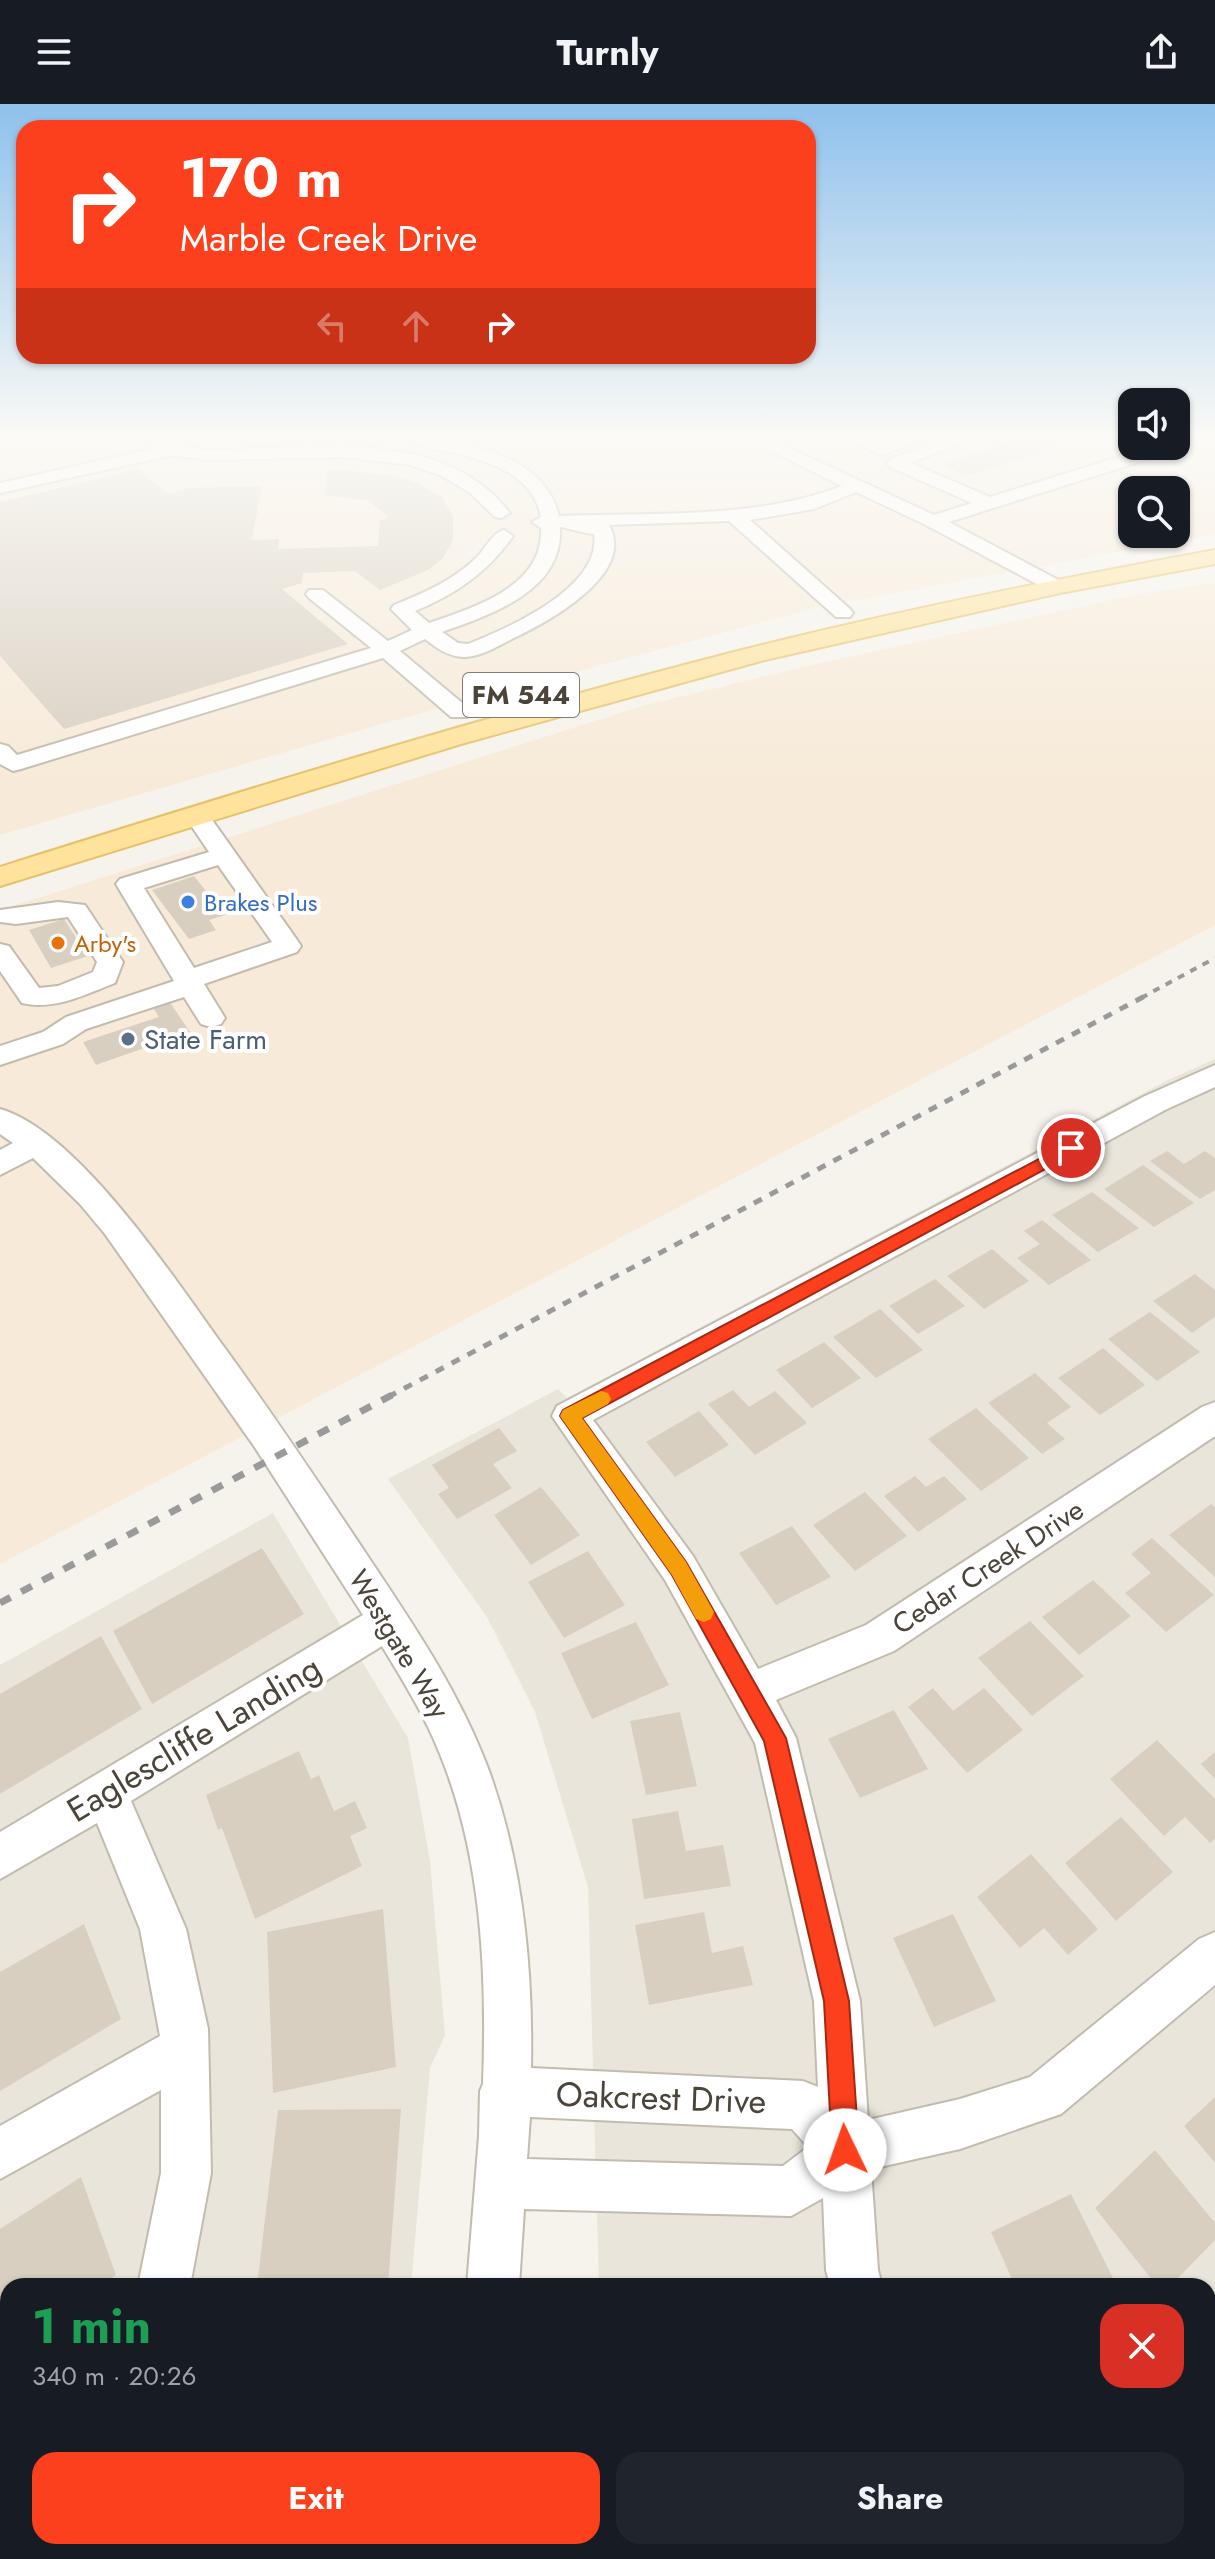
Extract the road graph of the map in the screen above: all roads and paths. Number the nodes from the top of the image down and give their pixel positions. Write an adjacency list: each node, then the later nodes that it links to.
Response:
1 (493, 555): 11 (street)
2 (548, 555): 11 (street)
3 (603, 555): 11 (street)
4 (778, 555): 10 (street)
5 (997, 555): 8 (street)
6 (1156, 555): 8 (main road, FM 544 / FM 544)
7 (1215, 557): 8 (main road, FM 544 / FM 544)
8 (1046, 580): 10 (main road, FM 544 / FM 544); 13 (main road, FM 544 / FM 544)
9 (316, 594): 12 (street)
10 (843, 613): 13 (main road, FM 544 / FM 544)
11 (426, 631): 12 (street)
12 (386, 650): 13 (street); 14 (street)
13 (470, 720): 15 (main road, FM 544 / FM 544); 16 (main road, FM 544 / FM 544)
14 (0, 751)
15 (196, 815): 17 (street); 18 (main road, FM 544 / FM 544)
16 (0, 851)
17 (224, 855): 21 (street); 21 (street)
18 (0, 877)
19 (2, 914): 20 (street)
20 (0, 952)
21 (188, 983): 22 (street); 23 (street)
22 (211, 1018)
23 (0, 1056)
24 (1215, 1075): 30 (street)
25 (0, 1119): 26 (street, Westgate Way)
26 (37, 1142): 27 (street); 29 (street, Westgate Way)
27 (0, 1164)
28 (1215, 1417): 30 (street, Cedar Creek Drive)
29 (389, 1621): 31 (street, Eaglescliffe Landing); 35 (street, Westgate Way)
30 (749, 1692): 36 (street)
31 (106, 1793): 32 (street, Eaglescliffe Landing); 34 (street)
32 (0, 1857)
33 (1215, 1955): 36 (street)
34 (185, 2049): 37 (street); 39 (street)
35 (504, 2091): 36 (street, Oakcrest Drive); 38 (street, Westgate Way)
36 (845, 2150): 38 (street); 41 (street)
37 (0, 2154)
38 (500, 2183): 40 (street, Westgate Way)
39 (166, 2278)
40 (494, 2278)
41 (855, 2278)

